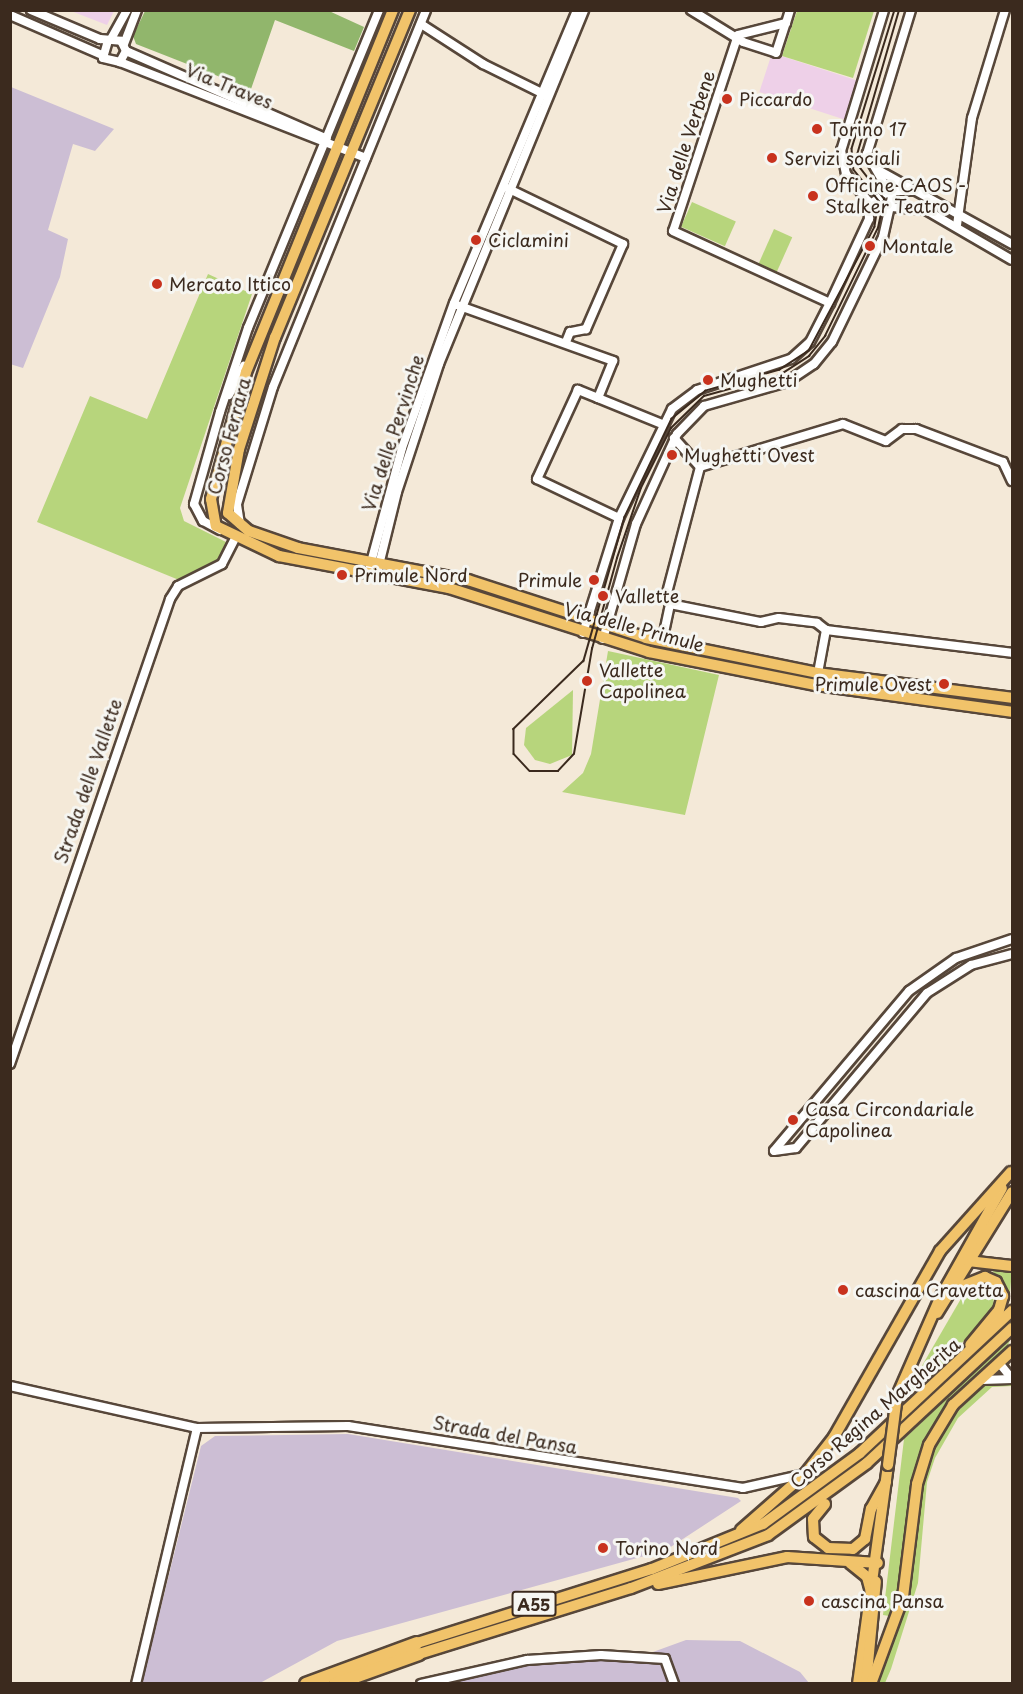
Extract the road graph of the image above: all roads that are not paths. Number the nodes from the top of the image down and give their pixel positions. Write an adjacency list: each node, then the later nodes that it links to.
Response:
1 (31, 10): 21 (street)
2 (127, 10): 21 (street)
3 (137, 10): 22 (street)
4 (379, 10): 19 (street, Corso Ferrara)
5 (384, 10): 19 (street, Corso Ferrara)
6 (393, 10): 28 (main road, Corso Ferrara)
7 (410, 10): 29 (main road, Corso Ferrara)
8 (426, 10): 18 (street, Corso Ferrara)
9 (577, 10): 25 (street, Via delle Pervinche)
10 (584, 10): 25 (street, Via delle Pervinche)
11 (692, 10): 20 (street)
12 (790, 10): 17 (street)
13 (884, 10): 35 (street)
14 (911, 10): 31 (street)
15 (1005, 10): 37 (street)
16 (10, 15): 23 (street)
17 (786, 23): 20 (street); 20 (street)
18 (421, 24): 26 (street); 30 (street, Corso Ferrara)
19 (370, 33): 27 (street, Corso Ferrara)
20 (738, 35): 41 (street, Via delle Verbene)
21 (110, 40): 22 (street, Via Traves); 23 (street)
22 (125, 47): 24 (street); 27 (street, Via Traves)
23 (102, 55): 24 (street, Via Traves)
24 (120, 62): 27 (street, Via Traves)
25 (559, 70): 26 (street, Via delle Pervinche)
26 (548, 96): 32 (street, Via delle Pervinche)
27 (327, 139): 28 (street, Via Traves); 46 (street, Corso Ferrara)
28 (338, 144): 29 (street, Via Traves); 43 (main road, Corso Ferrara)
29 (352, 151): 30 (street, Via Traves); 52 (main road, Corso Ferrara)
30 (366, 158): 52 (street, Corso Ferrara)
31 (872, 166): 33 (street); 34 (street)
32 (508, 188): 42 (street, Via delle Pervinche); 44 (street)
33 (890, 190): 34 (street); 35 (street); 36 (street)
34 (919, 192): 37 (street)
35 (869, 205): 36 (street); 41 (street)
36 (892, 206): 38 (street); 48 (street)
37 (958, 209): 38 (street); 39 (street)
38 (957, 225): 40 (street)
39 (1012, 244): 40 (street)
40 (1011, 259)
41 (830, 303): 47 (street)
42 (457, 305): 44 (street); 55 (street, Via delle Pervinche)
43 (258, 339): 46 (street, Corso Ferrara); 53 (main road, Corso Ferrara)
44 (566, 342): 45 (street)
45 (598, 398): 47 (street); 51 (street)
46 (220, 412): 53 (street, Corso Ferrara)
47 (662, 424): 51 (street)
48 (674, 438): 49 (street); 59 (street)
49 (700, 467): 50 (street); 57 (street, Via delle Primule)
50 (1012, 479)
51 (619, 518): 58 (street)
52 (240, 524): 55 (main road, Via delle Primule)
53 (220, 530): 54 (main road, Via delle Primule)
54 (235, 538): 56 (main road, Via delle Primule); 71 (street, Strada delle Vallette)
55 (375, 562): 56 (street, Via delle Pervinche); 58 (main road, Via delle Primule)
56 (373, 575): 61 (main road, Via delle Primule)
57 (670, 604): 60 (street, Via delle Primule); 63 (street, Via delle Primule)
58 (588, 622): 59 (main road, Via delle Primule); 61 (street)
59 (605, 627): 62 (street); 63 (main road, Via delle Primule)
60 (826, 630): 64 (street, Via delle Primule); 65 (street)
61 (583, 633): 62 (main road, Via delle Primule)
62 (603, 639): 66 (main road, Via delle Primule)
63 (662, 642): 65 (main road, Via delle Primule)
64 (1012, 653)
65 (818, 673): 66 (main road); 67 (main road, Via delle Primule)
66 (816, 685): 68 (main road, Via delle Primule)
67 (1012, 698)
68 (1012, 712)
69 (1012, 939): 70 (street)
70 (1012, 954)
71 (10, 1064)
72 (1012, 1171): 73 (main road)
73 (997, 1192): 75 (main road); 77 (main road); 91 (main road)
74 (1012, 1192): 75 (main road)
75 (1006, 1203): 76 (main road)
76 (981, 1247): 77 (main road); 78 (main road)
77 (967, 1260): 78 (main road); 80 (main road); 82 (main road)
78 (993, 1263): 79 (main road)
79 (1012, 1266)
80 (953, 1293): 82 (main road); 85 (main road)
81 (1012, 1311): 85 (main road, Corso Regina Margherita)
82 (936, 1313): 92 (main road, bridge)
83 (1012, 1328): 90 (main road, Corso Regina Margherita)
84 (1012, 1351): 86 (main road)
85 (961, 1360): 93 (main road, Corso Regina Margherita)
86 (1000, 1364): 87 (main road); 87 (street)
87 (982, 1380): 98 (main road)
88 (10, 1386): 89 (street, Strada del Pansa)
89 (197, 1428): 91 (street, Strada del Pansa); 101 (street)
90 (867, 1463): 92 (main road); 97 (main road, Corso Regina Margherita / A55)
91 (805, 1474): 93 (main road)
92 (886, 1482): 95 (main road)
93 (721, 1545): 100 (main road, Corso Regina Margherita / A55)
94 (842, 1559): 95 (main road); 96 (main road); 97 (main road)
95 (878, 1563): 96 (main road)
96 (874, 1587): 99 (main road)
97 (631, 1588): 100 (main road, A55)
98 (897, 1616): 99 (main road); 108 (main road)
99 (871, 1620): 106 (main road); 107 (main road)
100 (418, 1648): 102 (highway, A55); 103 (highway, A55)
101 (136, 1683)
102 (306, 1683)
103 (335, 1683)
104 (421, 1683): 105 (street)
105 (674, 1683)
106 (858, 1683)
107 (866, 1683)
108 (871, 1683)

